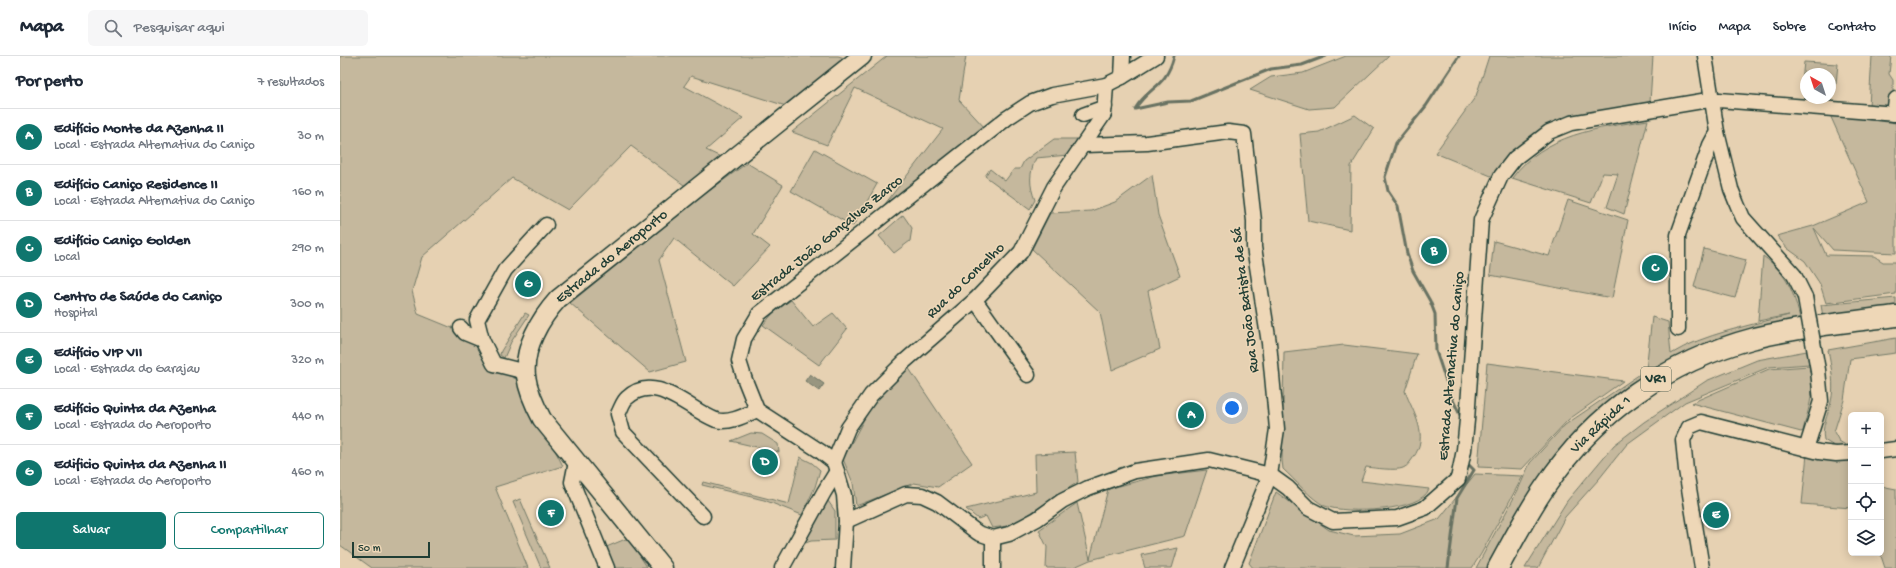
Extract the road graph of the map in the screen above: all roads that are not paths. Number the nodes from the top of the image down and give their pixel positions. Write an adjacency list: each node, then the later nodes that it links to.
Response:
1 (862, 56): 21 (main road, Estrada do Aeroporto)
2 (1123, 56): 5 (street)
3 (1156, 56): 5 (street, Estrada João Gonçalves Zarco)
4 (1705, 56): 8 (street)
5 (1122, 77): 6 (street, Estrada João Gonçalves Zarco)
6 (1106, 85): 9 (street, Rua do Concelho); 23 (street, Estrada João Gonçalves Zarco)
7 (1896, 99): 10 (street)
8 (1713, 100): 10 (street, Estrada Alternativa do Caniço); 12 (street); 30 (street, Estrada Alternativa do Caniço)
9 (1105, 107): 11 (street); 13 (street, Rua do Concelho)
10 (1895, 114)
11 (1083, 115)
12 (1717, 132): 18 (street); 24 (street, bridge)
13 (1084, 145): 15 (street, Rua do Concelho); 30 (street, Rua João Batista de Sá)
14 (546, 225): 20 (street)
15 (975, 300): 22 (street); 29 (street, Rua do Concelho)
16 (1896, 316): 40 (highway, Via Rápida 1 / VR1)
17 (461, 328): 20 (street)
18 (1678, 329)
19 (1896, 329): 41 (highway, Via Rápida 1 / VR1)
20 (482, 340): 21 (street)
21 (526, 372): 28 (main road, Estrada do Aeroporto)
22 (1028, 375)
23 (757, 410): 29 (street); 31 (street)
24 (1806, 449): 27 (street); 42 (street)
25 (1896, 449): 26 (street)
26 (1884, 450)
27 (1848, 453)
28 (576, 462): 34 (street); 35 (main road, Estrada do Aeroporto)
29 (836, 467): 32 (street); 36 (street, Rua do Concelho)
30 (1270, 475): 33 (street, Estrada Alternativa do Caniço); 39 (street, Rua João Batista de Sá)
31 (702, 516)
32 (846, 521): 33 (street); 37 (street)
33 (993, 538): 38 (street)
34 (607, 568)
35 (663, 568)
36 (782, 568)
37 (843, 568)
38 (993, 568)
39 (1232, 568)
40 (1498, 568)
41 (1511, 568)
42 (1702, 568)

